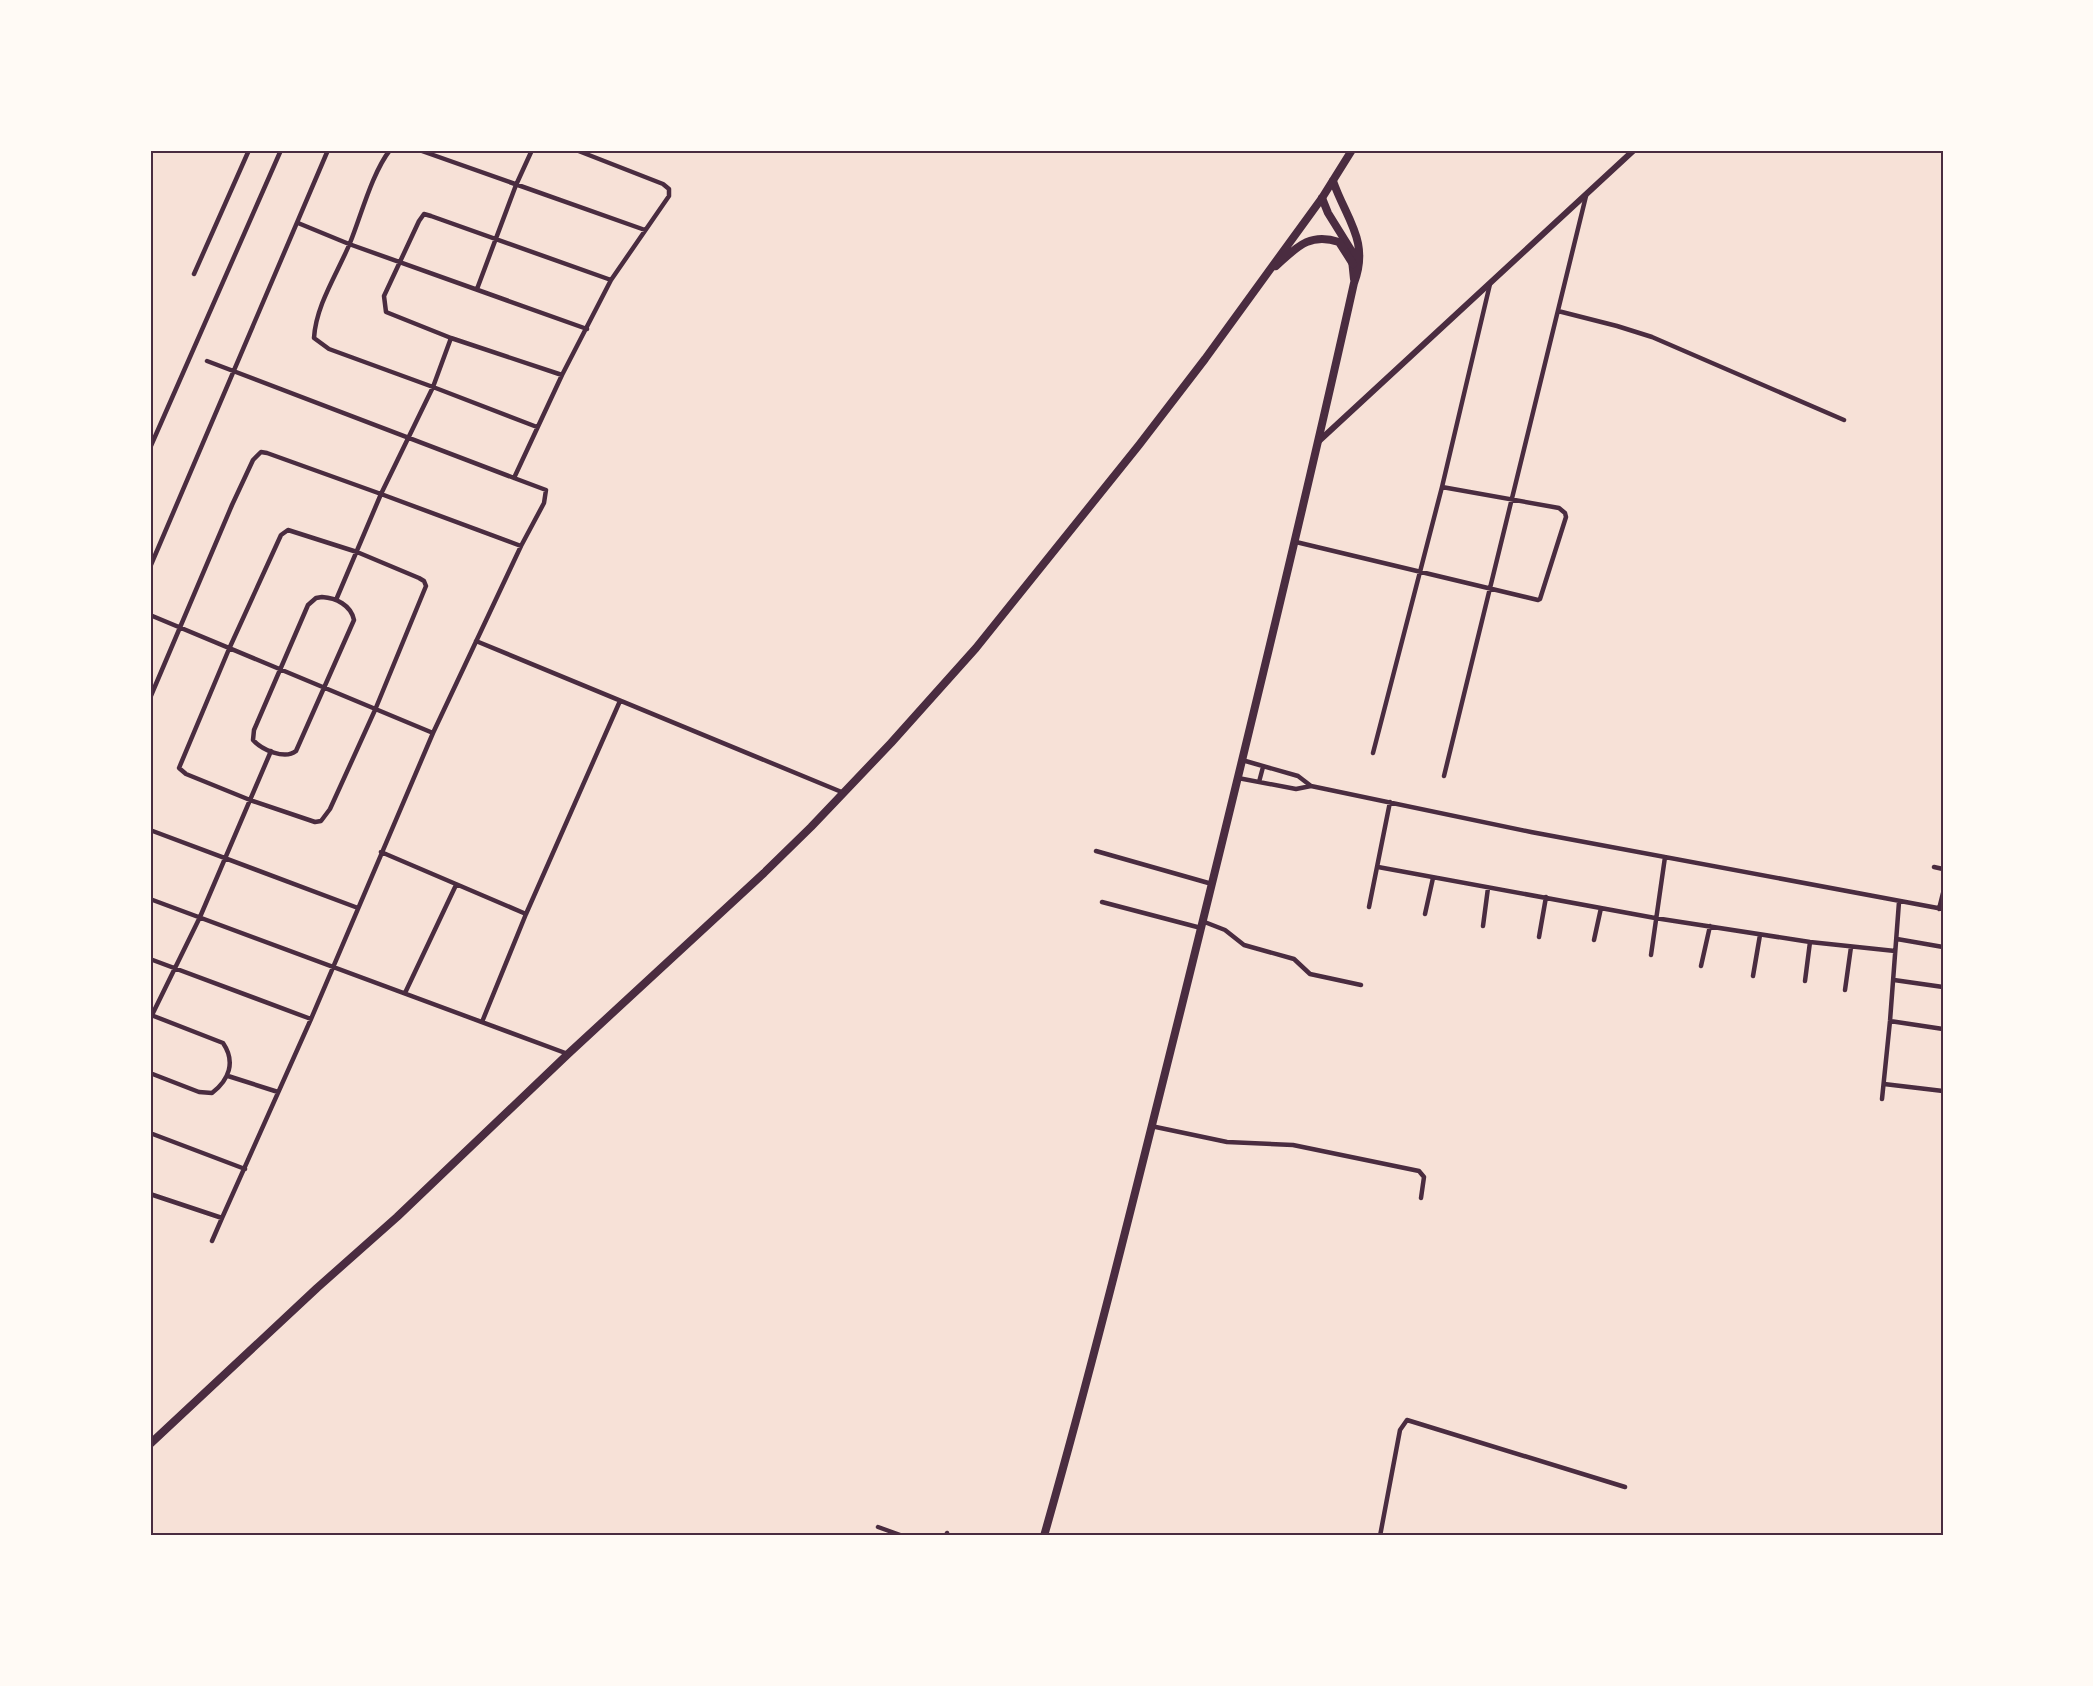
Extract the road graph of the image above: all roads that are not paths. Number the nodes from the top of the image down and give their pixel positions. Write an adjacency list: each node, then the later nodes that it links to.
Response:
1 (249, 150): 20 (street)
2 (281, 150): 36 (street)
3 (328, 150): 14 (street)
4 (390, 150): 17 (street)
5 (419, 150): 11 (street)
6 (532, 150): 11 (street)
7 (576, 150): 15 (street)
8 (1352, 150): 10 (main road)
9 (1634, 150): 12 (street)
10 (1333, 181): 13 (main road); 19 (main road)
11 (516, 185): 15 (street); 16 (street)
12 (1586, 196): 23 (street); 25 (street)
13 (1322, 198): 19 (main road); 21 (main road)
14 (298, 223): 17 (street); 29 (street)
15 (645, 230): 22 (street)
16 (496, 238): 18 (street); 22 (street); 24 (street)
17 (349, 244): 18 (street); 31 (street)
18 (400, 261): 24 (street); 27 (street)
19 (1357, 262): 21 (main road); 35 (main road)
20 (194, 274)
21 (1264, 278): 66 (main road)
22 (611, 280): 26 (street)
23 (1490, 284): 35 (street); 38 (street)
24 (477, 289): 26 (street)
25 (1558, 311): 32 (street); 40 (street)
26 (587, 329): 30 (street)
27 (452, 338): 30 (street); 31 (street)
28 (207, 361): 29 (street)
29 (233, 371): 34 (street); 44 (street)
30 (562, 375): 33 (street)
31 (433, 387): 33 (street); 34 (street)
32 (1844, 420)
33 (537, 427): 37 (street)
34 (409, 438): 37 (street); 39 (street)
35 (1319, 441): 41 (main road)
36 (150, 448)
37 (514, 477): 42 (street)
38 (1442, 487): 40 (street); 45 (street)
39 (381, 494): 42 (street); 43 (street); 49 (street)
40 (1512, 499): 46 (street); 46 (street)
41 (1296, 542): 45 (street); 60 (main road)
42 (521, 546): 50 (street)
43 (357, 552): 47 (street); 51 (street); 56 (street)
44 (150, 567)
45 (1420, 571): 46 (street); 59 (street)
46 (1491, 588): 62 (street)
47 (336, 600): 52 (street); 53 (street)
48 (150, 615): 49 (street)
49 (181, 628): 51 (street); 54 (street)
50 (476, 641): 55 (street); 57 (street)
51 (229, 648): 52 (street); 67 (street)
52 (279, 671): 53 (street); 58 (street)
53 (324, 689): 56 (street); 58 (street)
54 (150, 698)
55 (620, 701): 66 (street); 90 (street)
56 (375, 710): 57 (street); 67 (street)
57 (433, 733): 71 (street)
58 (271, 751): 67 (street)
59 (1373, 753)
60 (1242, 760): 61 (street); 63 (main road)
61 (1263, 766): 64 (street); 65 (street)
62 (1444, 776)
63 (1238, 778): 64 (street); 78 (main road)
64 (1259, 782): 65 (street)
65 (1311, 786): 68 (street)
66 (844, 793): 122 (main road)
67 (250, 800): 73 (street)
68 (1390, 802): 72 (street); 74 (street)
69 (150, 830): 73 (street)
70 (1096, 851): 78 (street)
71 (381, 852): 79 (street); 87 (street)
72 (1665, 857): 85 (street); 93 (street)
73 (225, 859): 87 (street); 92 (street)
74 (1378, 867): 77 (street); 86 (street)
75 (1934, 867): 76 (street)
76 (1943, 869)
77 (1433, 878): 80 (street); 91 (street)
78 (1212, 884): 94 (main road)
79 (456, 885): 90 (street); 116 (street)
80 (1488, 888): 82 (street); 95 (street)
81 (1943, 893): 89 (street)
82 (1546, 897): 88 (street); 98 (street)
83 (150, 899): 92 (street)
84 (1102, 902): 94 (street)
85 (1899, 902): 89 (street); 99 (street)
86 (1369, 907)
87 (358, 908): 108 (street)
88 (1601, 908): 93 (street); 100 (street)
89 (1941, 909)
90 (526, 914): 120 (street)
91 (1425, 914)
92 (200, 916): 108 (street); 109 (street)
93 (1656, 918): 96 (street); 105 (street)
94 (1202, 924): 113 (street); 129 (main road)
95 (1484, 926)
96 (1710, 926): 97 (street); 107 (street)
97 (1760, 935): 101 (street); 110 (street)
98 (1539, 937)
99 (1897, 939): 103 (street); 104 (street)
100 (1594, 940)
101 (1810, 942): 102 (street); 112 (street)
102 (1851, 947): 104 (street); 115 (street)
103 (1943, 947)
104 (1895, 951): 111 (street)
105 (1651, 955)
106 (150, 959): 109 (street)
107 (1701, 966)
108 (333, 967): 116 (street); 118 (street)
109 (174, 968): 117 (street); 118 (street)
110 (1753, 975)
111 (1894, 980): 114 (street); 119 (street)
112 (1805, 981)
113 (1361, 985)
114 (1943, 987)
115 (1845, 990)
116 (405, 993): 120 (street)
117 (151, 1015): 124 (street)
118 (311, 1019): 127 (street)
119 (1890, 1021): 121 (street); 125 (street)
120 (482, 1022): 122 (street)
121 (1943, 1029)
122 (568, 1054): 136 (main road)
123 (150, 1073): 124 (street)
124 (228, 1076): 127 (street)
125 (1884, 1084): 126 (street); 128 (street)
126 (1943, 1091)
127 (278, 1092): 131 (street)
128 (1882, 1099)
129 (1151, 1126): 133 (street); 140 (main road)
130 (150, 1133): 131 (street)
131 (244, 1169): 134 (street)
132 (150, 1194): 134 (street)
133 (1421, 1198)
134 (222, 1218): 135 (street)
135 (212, 1240)
136 (150, 1444)
137 (1625, 1487): 141 (street)
138 (878, 1527): 139 (street)
139 (903, 1536)
140 (1044, 1536)
141 (1380, 1536)

